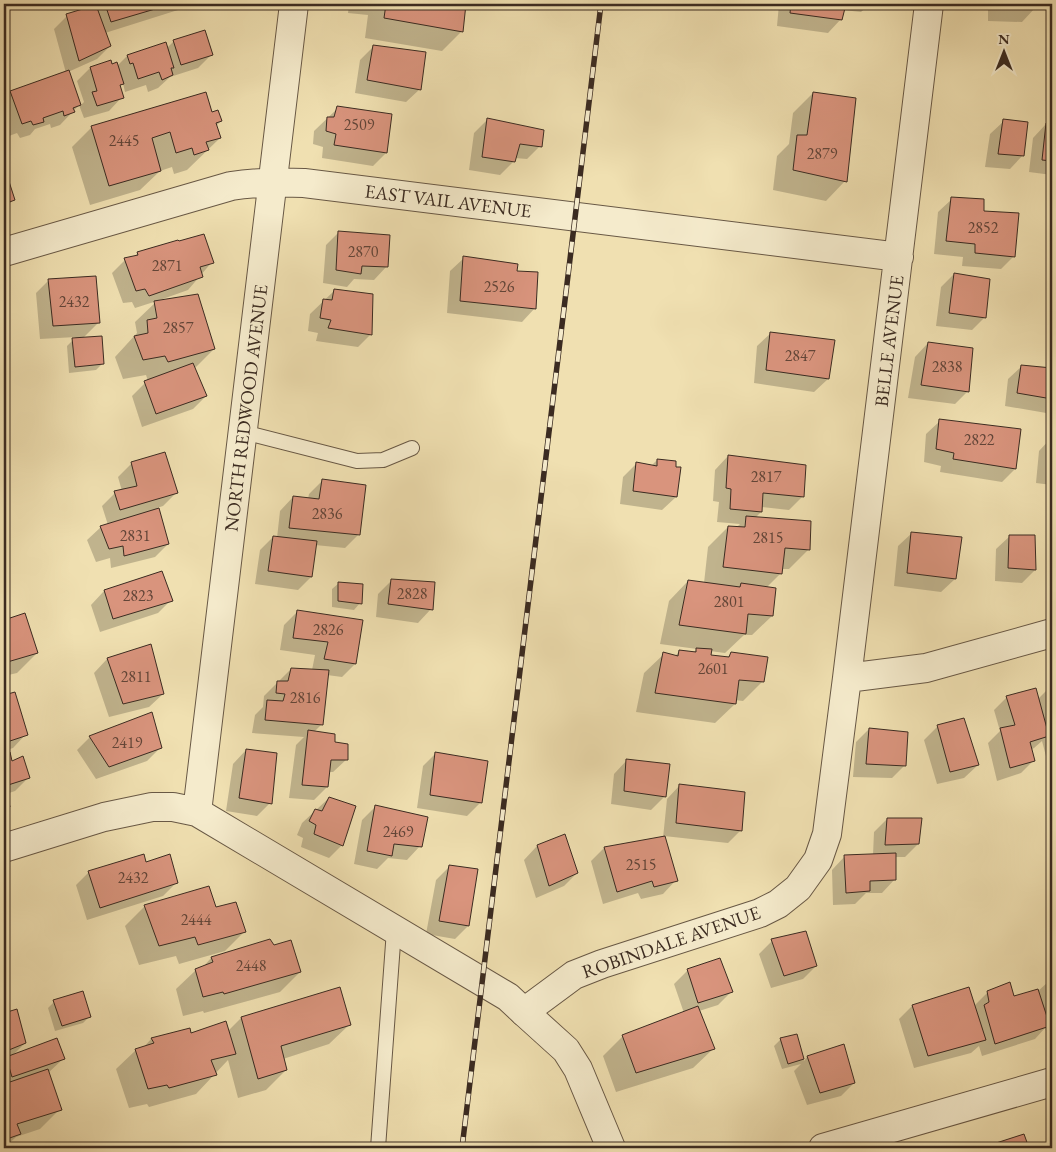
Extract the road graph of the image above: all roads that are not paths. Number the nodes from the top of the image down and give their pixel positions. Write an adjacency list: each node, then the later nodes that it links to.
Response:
1 (294, 4): 3 (street, NORTH REDWOOD AVENUE)
2 (929, 4): 5 (street, BELLE AVENUE)
3 (274, 182): 4 (street, EAST VAIL AVENUE); 5 (street, EAST VAIL AVENUE); 6 (street, NORTH REDWOOD AVENUE)
4 (4, 252)
5 (899, 257): 9 (street, BELLE AVENUE)
6 (243, 432): 7 (lane); 10 (street, NORTH REDWOOD AVENUE)
7 (412, 448)
8 (1052, 633): 9 (street)
9 (847, 678): 13 (street, ROBINDALE AVENUE)
10 (197, 812): 11 (street); 12 (street)
11 (4, 848)
12 (394, 930): 13 (street); 15 (lane)
13 (524, 1012): 16 (street)
14 (1052, 1082): 17 (street)
15 (378, 1148)
16 (610, 1148)
17 (823, 1148)

